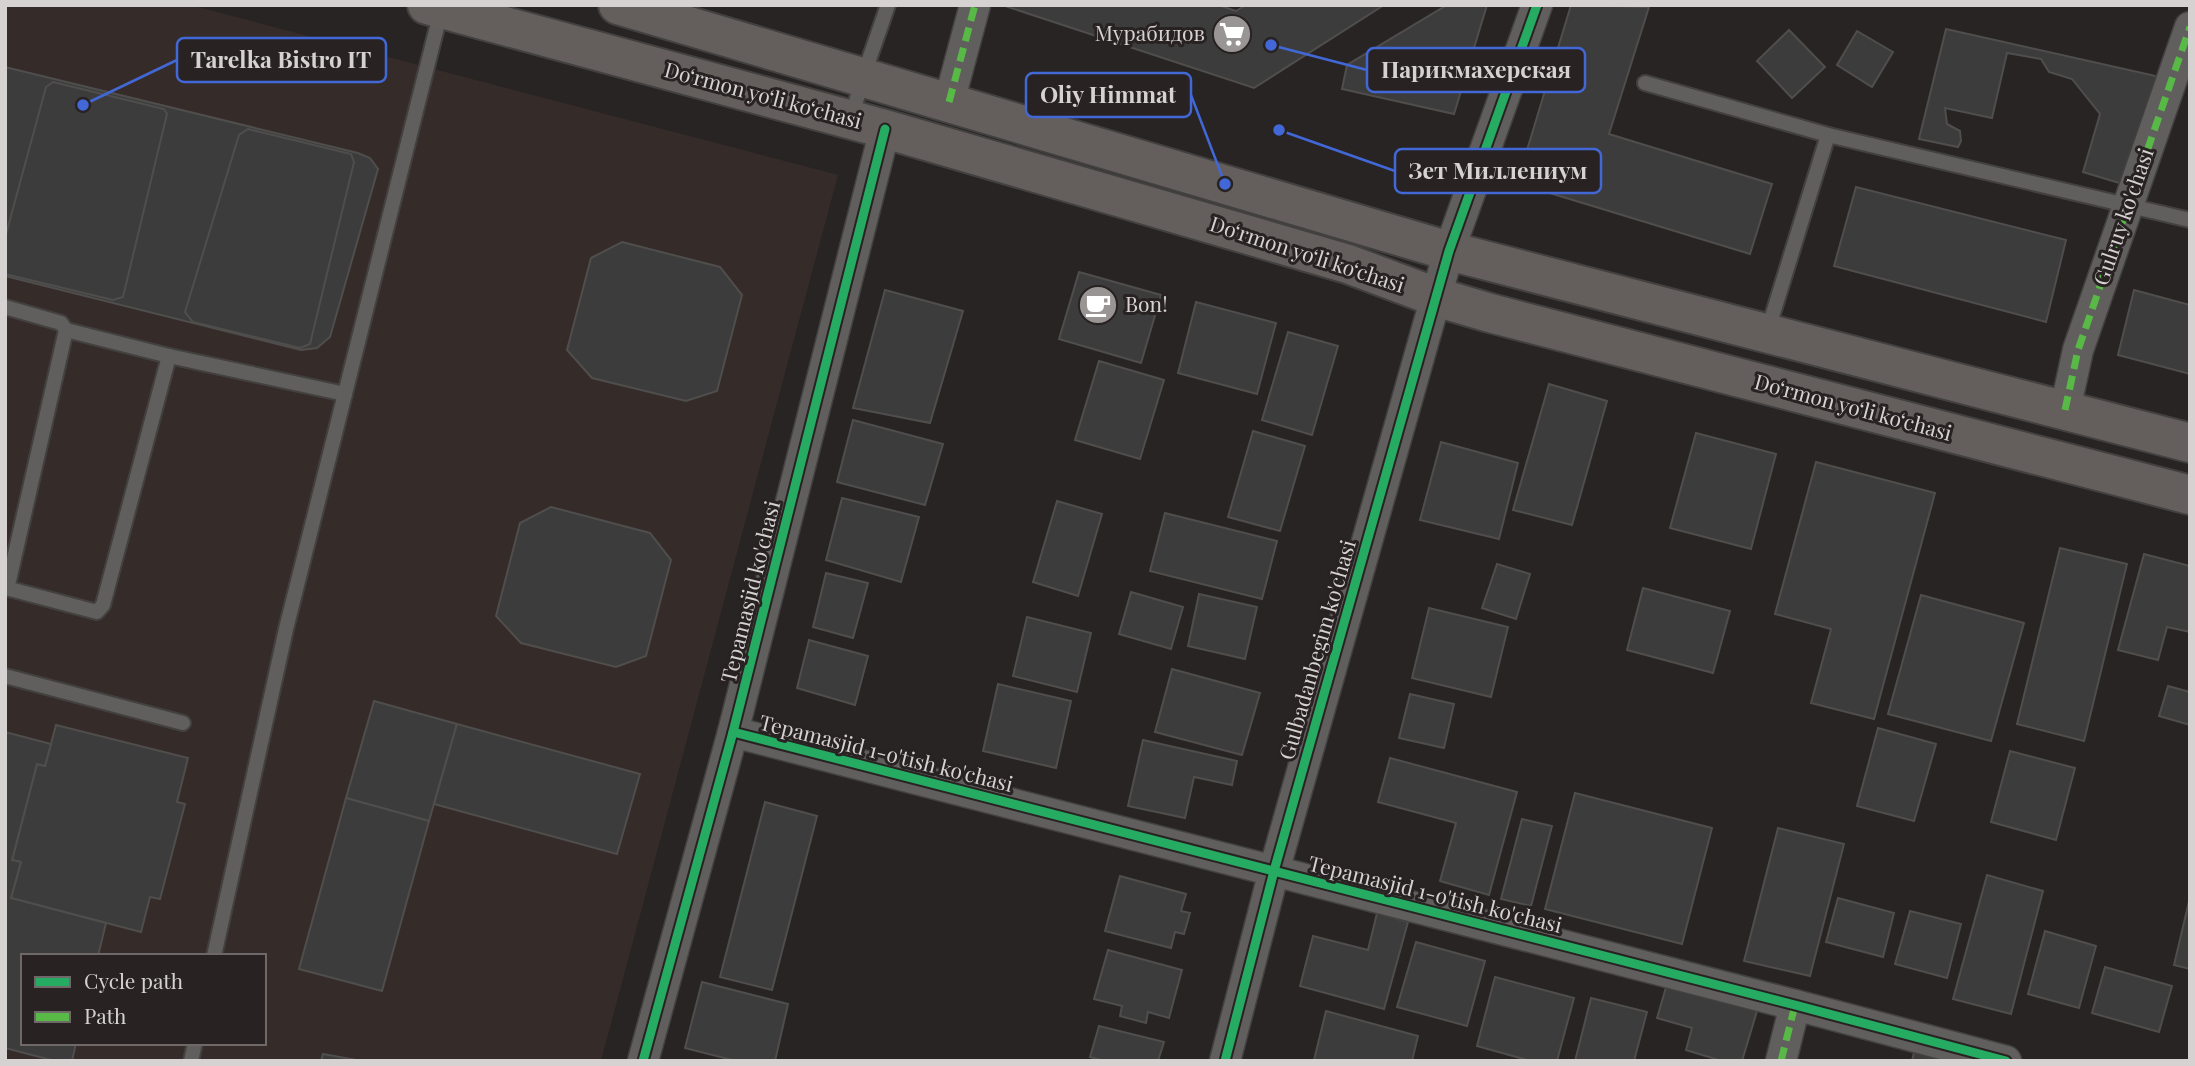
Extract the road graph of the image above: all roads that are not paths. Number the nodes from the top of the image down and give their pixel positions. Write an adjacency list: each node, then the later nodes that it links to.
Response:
1 (618, 5): 7 (main road, Do‘rmon yo‘li ko‘chasi)
2 (888, 5): 7 (lane)
3 (975, 5): 9 (street)
4 (1537, 5): 13 (street, Gulbadanbegim ko'chasi)
5 (434, 7): 10 (main road, Do‘rmon yo‘li ko‘chasi); 19 (lane)
6 (2190, 27): 20 (street, Gulruy ko'chasi)
7 (863, 77): 9 (main road, Do‘rmon yo‘li ko‘chasi); 10 (lane)
8 (1645, 83): 11 (lane)
9 (949, 103): 13 (main road, Do‘rmon yo‘li ko‘chasi)
10 (868, 125): 14 (main road, Do‘rmon yo‘li ko‘chasi); 26 (street, Tepamasjid ko'chasi)
11 (1828, 135): 12 (lane); 17 (lane)
12 (2190, 220)
13 (1449, 251): 14 (street, Gulbadanbegim ko'chasi); 17 (main road, Do‘rmon yo‘li ko‘chasi)
14 (1436, 297): 22 (main road, Do‘rmon yo‘li ko‘chasi); 27 (street, Gulbadanbegim ko'chasi)
15 (5, 307): 16 (lane)
16 (66, 330): 18 (lane); 23 (lane)
17 (1766, 334): 20 (main road, Do‘rmon yo‘li ko‘chasi)
18 (169, 356): 19 (lane); 23 (lane)
19 (345, 394): 28 (lane)
20 (2065, 410): 21 (main road, Do‘rmon yo‘li ko‘chasi)
21 (2190, 443)
22 (2190, 495)
23 (5, 588)
24 (5, 676): 25 (lane)
25 (183, 723)
26 (733, 732): 27 (street, Tepamasjid 1-o'tish ko'chasi); 30 (street, Tepamasjid ko'chasi)
27 (1274, 872): 29 (street, Tepamasjid 1-o'tish ko'chasi); 31 (street, Gulbadanbegim ko'chasi)
28 (214, 954)
29 (1795, 1004): 32 (street); 33 (street, Tepamasjid 1-o'tish ko'chasi)
30 (643, 1061)
31 (1226, 1061)
32 (1781, 1061)
33 (2006, 1061)

